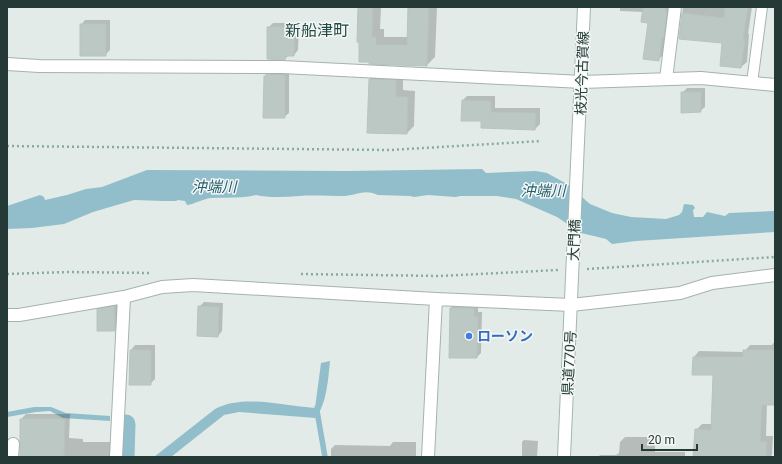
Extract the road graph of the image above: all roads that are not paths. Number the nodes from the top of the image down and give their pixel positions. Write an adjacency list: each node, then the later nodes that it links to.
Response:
1 (584, 7): 6 (street, 枝光今古賀線)
2 (675, 7): 5 (street)
3 (762, 7): 7 (lane)
4 (7, 64): 6 (street)
5 (666, 78): 6 (street); 7 (street)
6 (582, 82): 9 (street, 枝光今古賀線)
7 (752, 83): 8 (street)
8 (775, 85)
9 (579, 139): 10 (street, 大門橋)
10 (573, 270): 14 (street, 県道770号)
11 (775, 275): 14 (street)
12 (124, 297): 13 (street); 15 (street); 18 (street)
13 (436, 299): 14 (street); 19 (street)
14 (572, 305): 20 (street, 県道770号)
15 (7, 315)
16 (13, 444): 17 (street)
17 (12, 457)
18 (116, 457)
19 (428, 457)
20 (564, 457)

